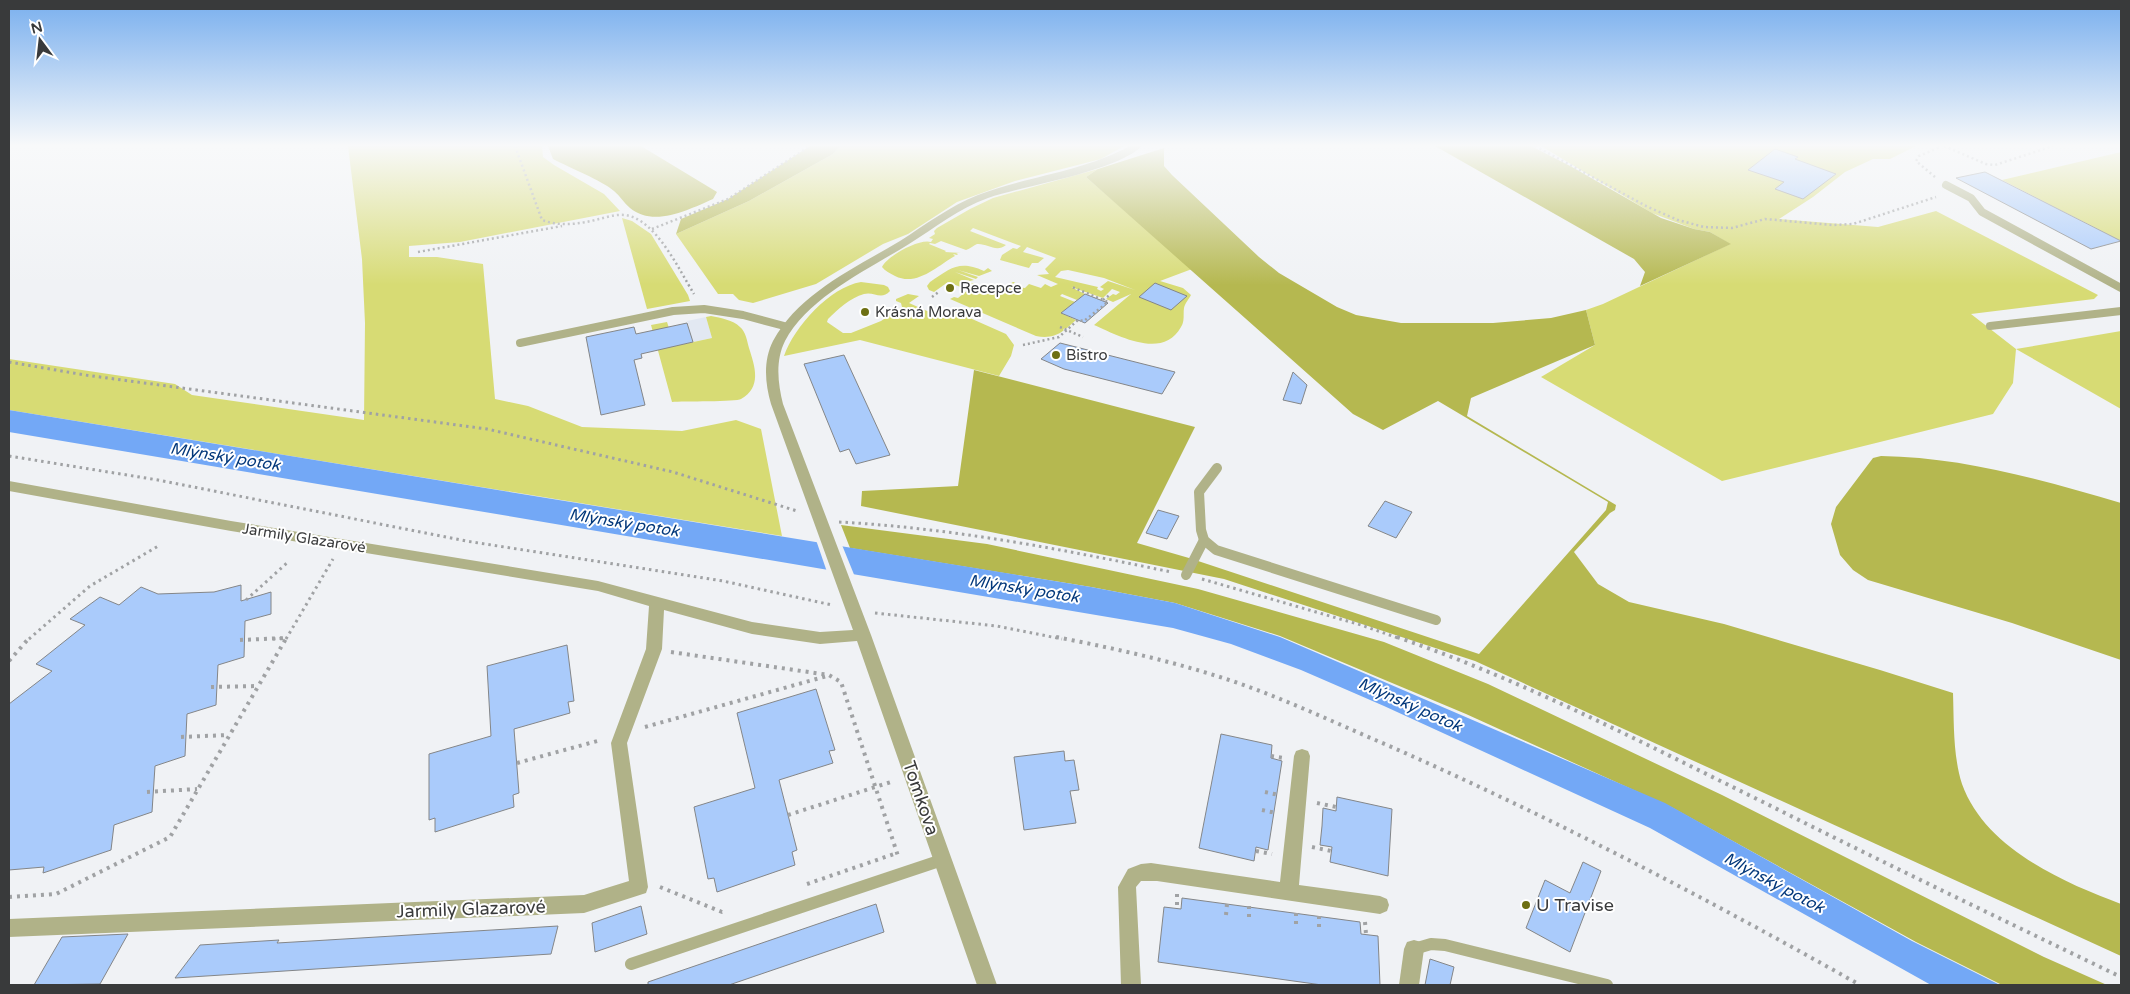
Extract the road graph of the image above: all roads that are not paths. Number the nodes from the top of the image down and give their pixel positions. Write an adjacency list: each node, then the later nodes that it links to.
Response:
1 (998, 192): 6 (street, Tomkova)
2 (1960, 192): 3 (lane)
3 (2121, 288)
4 (2121, 311): 5 (lane)
5 (1990, 326)
6 (788, 327): 7 (lane); 14 (street, Tomkova)
7 (520, 343)
8 (1217, 468): 10 (lane)
9 (9, 486): 12 (street, Jarmily Glazarové)
10 (1204, 540): 11 (lane); 13 (lane)
11 (1186, 575)
12 (656, 604): 14 (street, Jarmily Glazarové); 19 (street, Jarmily Glazarové)
13 (1436, 620)
14 (863, 635): 16 (street, Tomkova)
15 (1302, 756): 17 (street)
16 (942, 860): 21 (lane); 22 (street, Tomkova)
17 (1289, 890): 18 (street); 23 (street)
18 (1380, 905)
19 (9, 928)
20 (1414, 949): 24 (street); 25 (lane)
21 (631, 964)
22 (988, 985)
23 (1131, 985)
24 (1409, 985)
25 (1607, 985)

